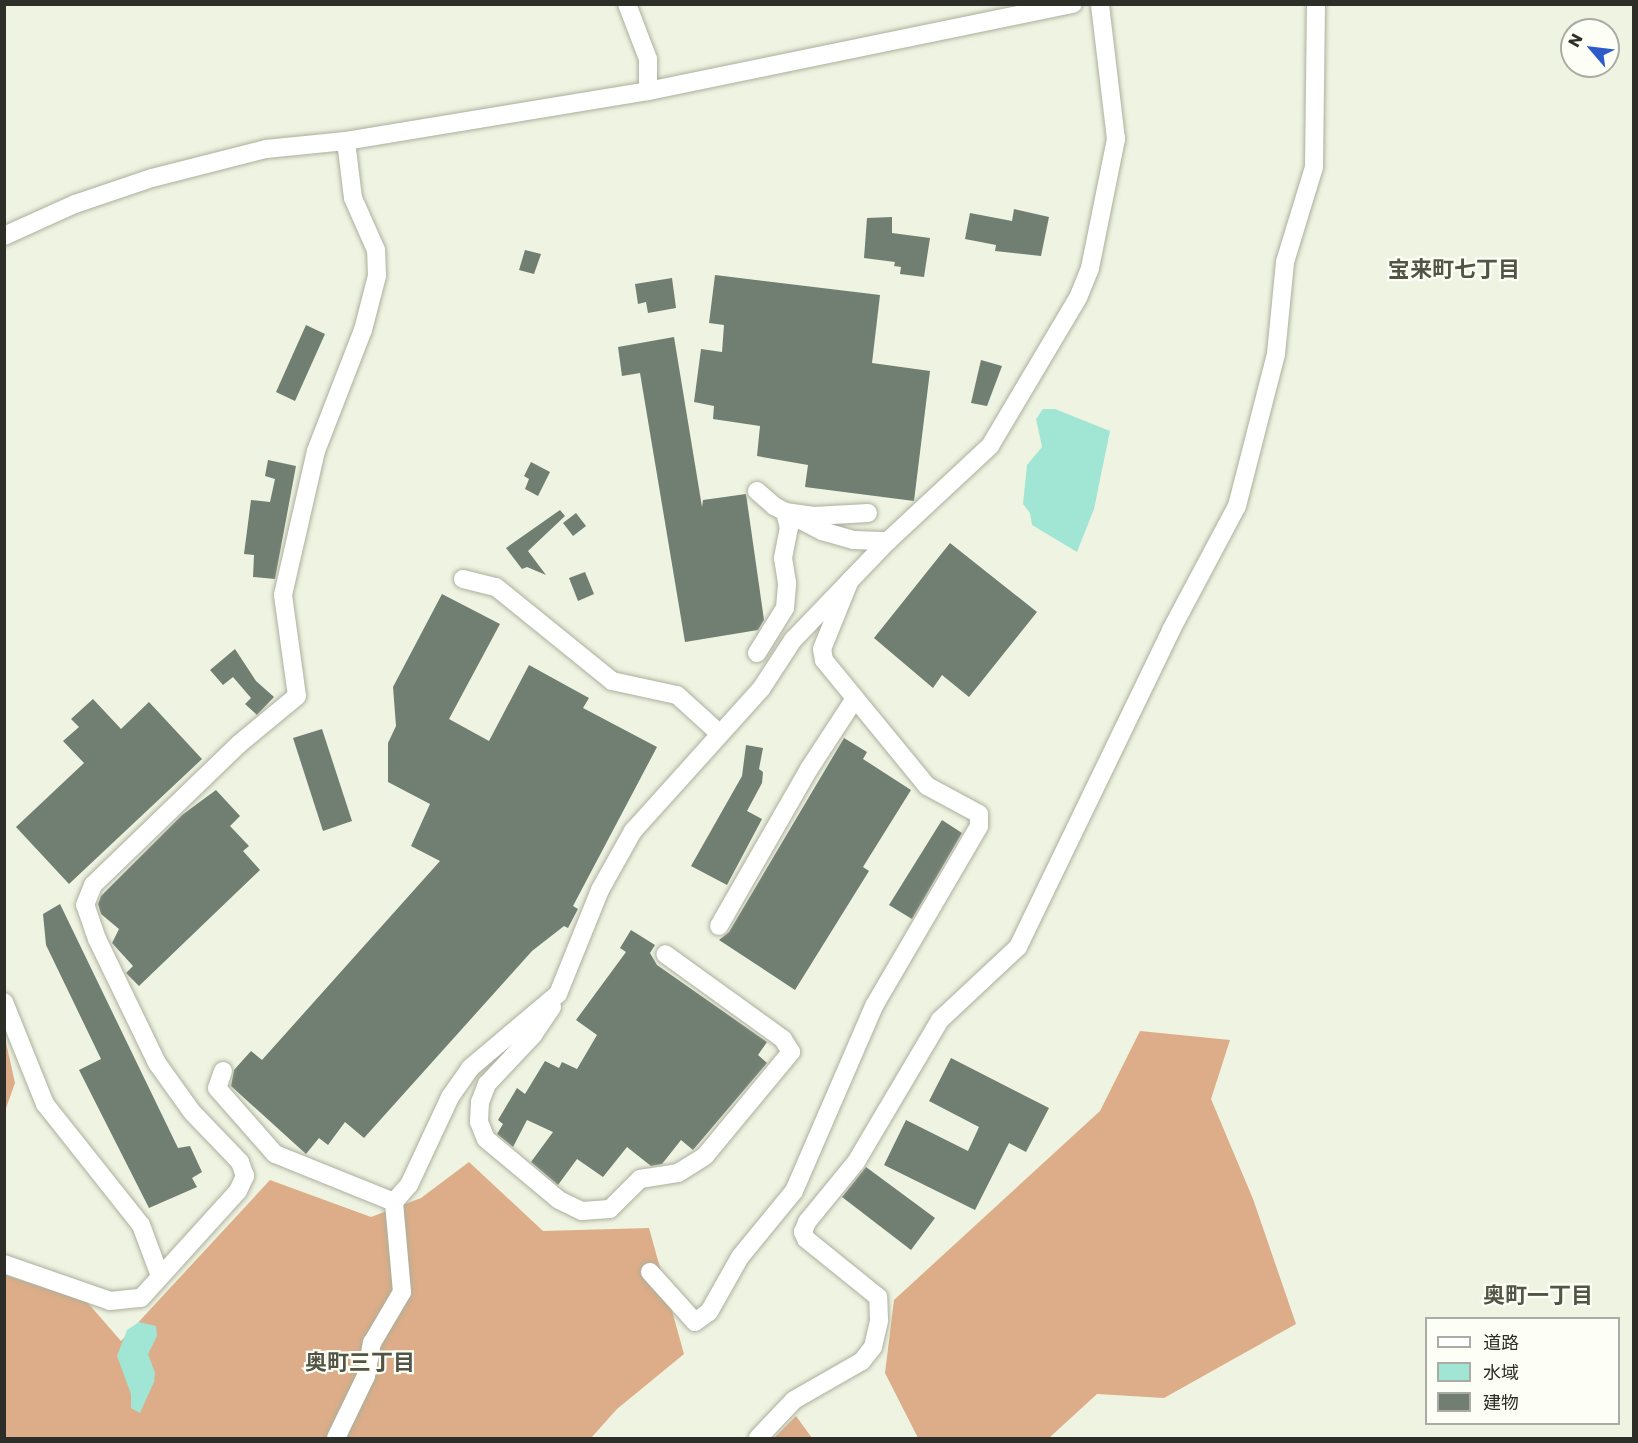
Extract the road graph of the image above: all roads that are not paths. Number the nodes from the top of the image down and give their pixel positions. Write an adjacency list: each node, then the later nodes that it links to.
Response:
1 (627, 4): 5 (street)
2 (1073, 4): 5 (street)
3 (1100, 4): 11 (street)
4 (1316, 4): 27 (street)
5 (648, 91): 6 (street)
6 (346, 141): 7 (street); 25 (street)
7 (4, 236)
8 (757, 491): 9 (street)
9 (785, 512): 10 (street); 11 (street); 14 (street)
10 (868, 513)
11 (888, 542): 13 (street)
12 (463, 579): 16 (street)
13 (850, 579): 15 (street); 16 (street)
14 (757, 653)
15 (854, 700): 17 (street); 24 (street)
16 (720, 734): 19 (street)
17 (719, 926)
18 (665, 954): 19 (street)
19 (558, 994): 22 (street)
20 (4, 1002): 25 (street)
21 (223, 1071): 22 (street)
22 (394, 1202): 26 (street)
23 (4, 1264): 25 (street)
24 (650, 1272)
25 (160, 1276)
26 (336, 1438)
27 (758, 1438)

